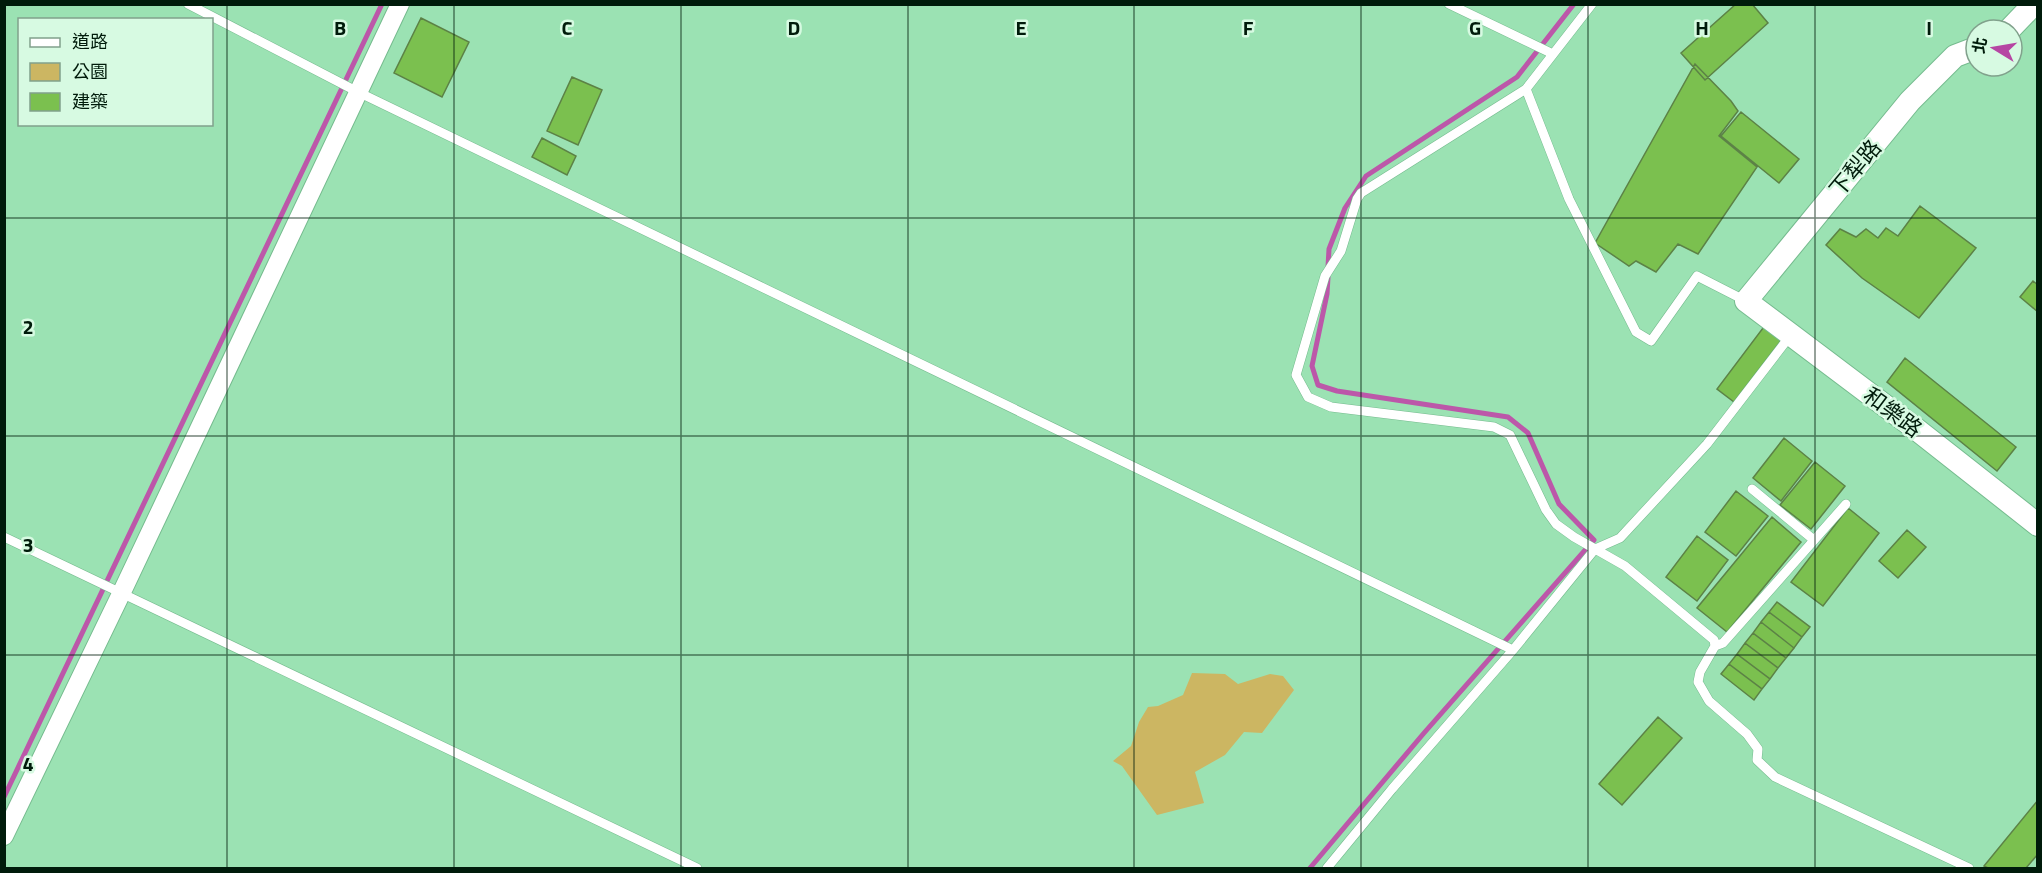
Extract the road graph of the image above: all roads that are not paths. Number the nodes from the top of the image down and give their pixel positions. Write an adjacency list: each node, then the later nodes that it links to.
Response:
1 (188, 4): 10 (lane)
2 (400, 4): 10 (street)
3 (1449, 4): 8 (lane)
4 (1592, 4): 8 (lane)
5 (2034, 4): 6 (street)
6 (2021, 18)
7 (1964, 53): 11 (street, 下犁路)
8 (1553, 54): 9 (lane)
9 (1526, 89): 11 (lane); 18 (lane)
10 (358, 92): 19 (street); 21 (lane)
11 (1746, 301): 12 (street, 和樂路)
12 (1790, 336): 15 (street, 和樂路); 18 (lane)
13 (1752, 489): 17 (lane)
14 (1846, 504): 17 (lane)
15 (2037, 525)
16 (4, 537): 19 (lane)
17 (1814, 540): 20 (lane)
18 (1594, 549): 20 (lane); 21 (lane)
19 (121, 594): 22 (street); 23 (lane)
20 (1715, 646): 25 (lane)
21 (1513, 650): 24 (lane)
22 (4, 836)
23 (697, 868)
24 (1327, 868)
25 (1969, 868)

